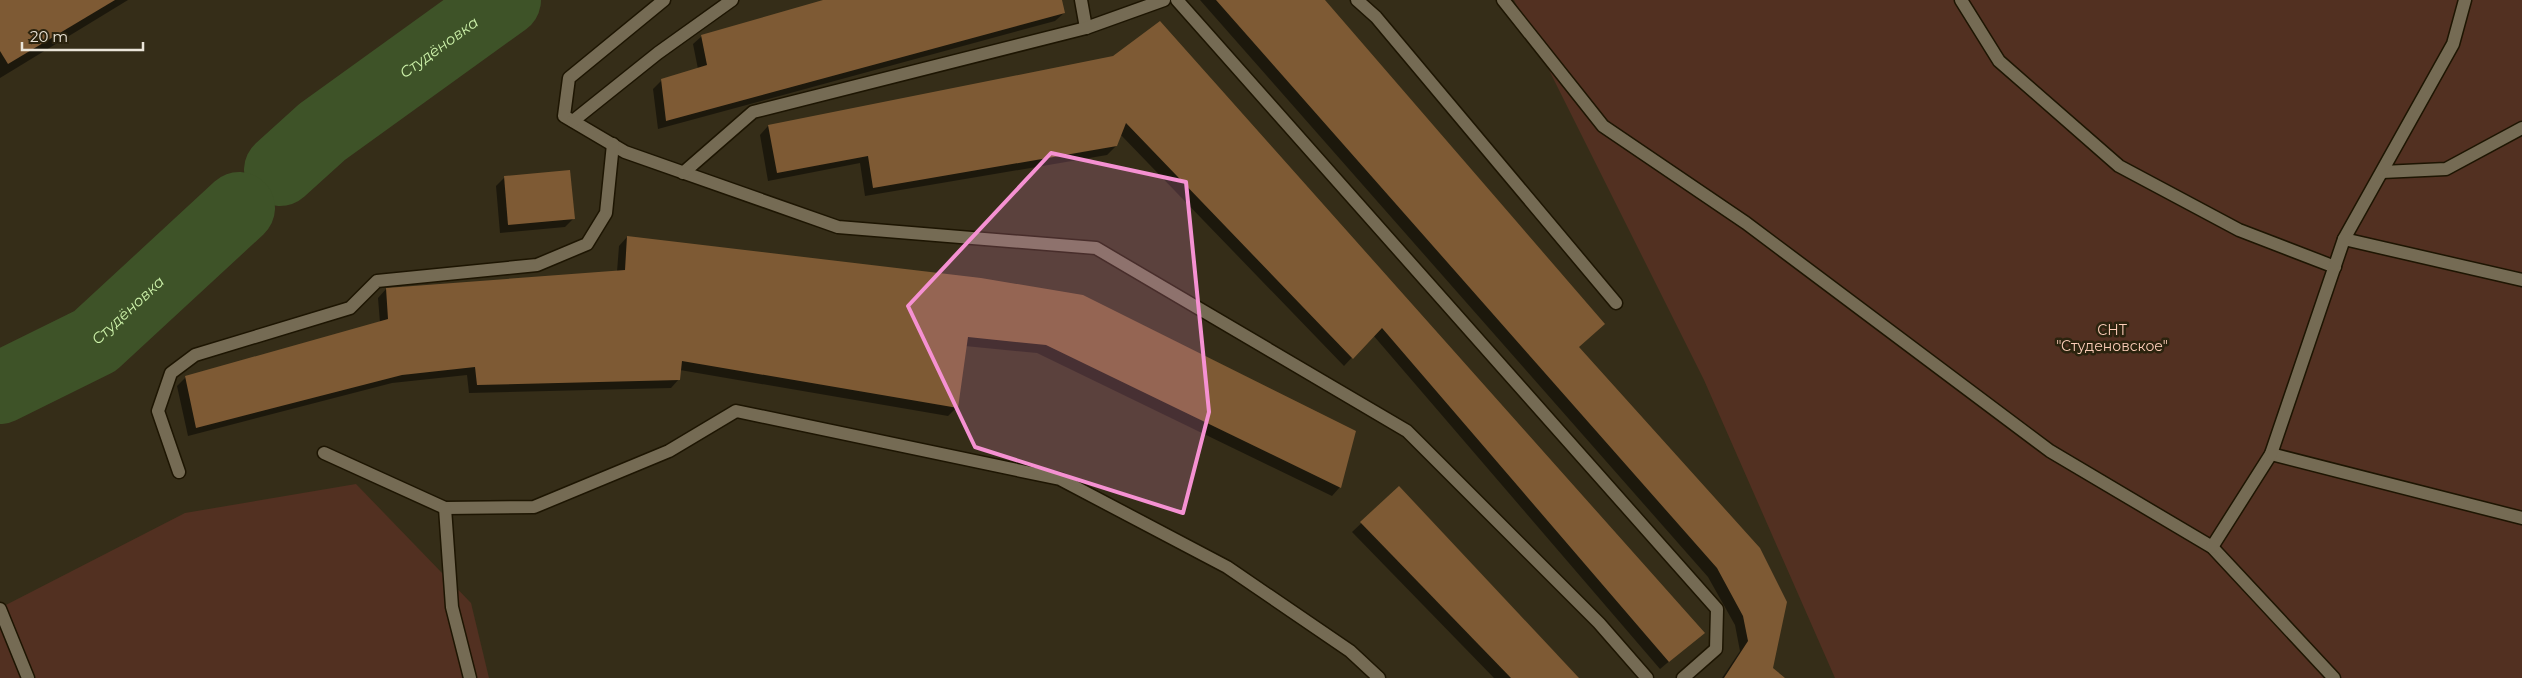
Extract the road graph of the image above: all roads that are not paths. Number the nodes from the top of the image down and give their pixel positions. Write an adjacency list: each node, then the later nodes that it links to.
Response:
1 (664, 0): 11 (lane)
2 (732, 0): 11 (lane)
3 (1081, 0): 10 (lane)
4 (1164, 0): 10 (lane)
5 (1176, 0): 31 (lane)
6 (1357, 0): 19 (lane)
7 (1503, 0): 25 (lane)
8 (1961, 0): 17 (lane)
9 (2465, 0): 14 (lane)
10 (1086, 28): 15 (lane)
11 (573, 120): 13 (lane)
12 (2522, 128): 14 (lane)
13 (613, 144): 15 (lane); 22 (lane)
14 (2382, 172): 16 (lane)
15 (683, 173): 30 (lane)
16 (2344, 239): 17 (lane); 18 (lane)
17 (2335, 267): 21 (lane)
18 (2522, 280)
19 (1616, 304)
20 (324, 453): 23 (lane)
21 (2271, 454): 24 (lane); 25 (lane)
22 (179, 472)
23 (445, 508): 28 (lane); 29 (lane)
24 (2522, 518)
25 (2212, 547): 32 (lane)
26 (0, 609): 27 (lane)
27 (28, 678)
28 (470, 678)
29 (1379, 678)
30 (1647, 678)
31 (1684, 678)
32 (2334, 678)

